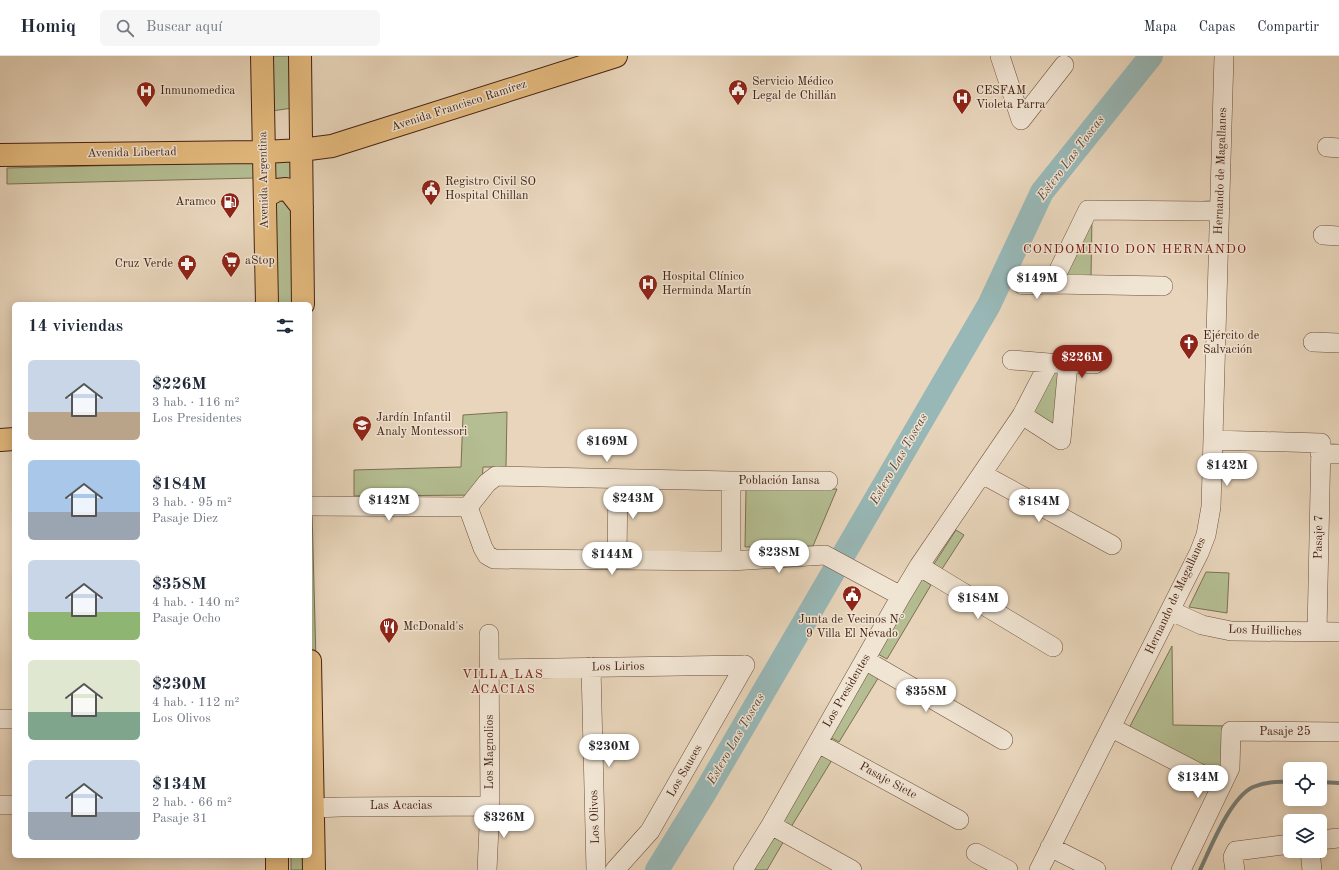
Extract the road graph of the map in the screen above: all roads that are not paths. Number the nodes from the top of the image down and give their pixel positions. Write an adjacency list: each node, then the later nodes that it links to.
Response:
1 (262, 56): 8 (main road, Avenida Argentina)
2 (300, 56): 7 (main road)
3 (616, 56): 7 (main road, Avenida Francisco Ramírez)
4 (1000, 56): 6 (street)
5 (1224, 56): 12 (street, Hernando de Magallanes)
6 (1064, 65)
7 (301, 150): 8 (main road, Avenida Francisco Ramírez); 11 (main road)
8 (264, 152): 9 (main road, Avenida Libertad); 10 (main road, Avenida Argentina)
9 (0, 155)
10 (265, 197): 11 (main road); 16 (main road, Avenida Argentina)
11 (302, 207): 17 (main road)
12 (1220, 210): 14 (street); 26 (street, Hernando de Magallanes)
13 (1023, 284): 14 (street)
14 (1052, 284): 15 (street)
15 (1163, 286)
16 (267, 302)
17 (303, 302)
18 (1313, 342): 19 (street)
19 (1339, 343)
20 (1012, 360): 21 (street)
21 (1058, 364): 22 (street); 23 (street, Los Presidentes); 23 (street)
22 (1095, 364)
23 (1022, 415): 28 (street, Los Presidentes)
24 (0, 440): 25 (main road)
25 (12, 440)
26 (1213, 440): 27 (street); 39 (street, Hernando de Magallanes)
27 (1327, 450): 40 (street, Pasaje 7)
28 (982, 474): 34 (street); 37 (street, Los Presidentes)
29 (618, 479): 30 (street, Población Iansa); 33 (street, Población Iansa); 35 (street)
30 (731, 481): 31 (street, Población Iansa); 36 (street, Población Iansa)
31 (828, 481)
32 (312, 506): 33 (street)
33 (468, 507): 35 (street)
34 (1112, 545)
35 (617, 560): 36 (street)
36 (731, 561): 38 (street)
37 (919, 566): 38 (street, Los Presidentes); 43 (street)
38 (901, 596): 44 (street, Los Presidentes)
39 (1171, 612): 40 (street, Los Huilliches); 50 (street, Hernando de Magallanes)
40 (1317, 632): 41 (street, Los Huilliches)
41 (1339, 632)
42 (489, 634): 47 (street, Los Magnolios)
43 (1053, 647)
44 (865, 660): 52 (street); 53 (street, Los Presidentes)
45 (745, 665): 46 (street, Los Lirios); 73 (street, Los Sauces)
46 (591, 667): 47 (street, Los Lirios); 72 (street, Los Olivos)
47 (490, 669): 58 (street, Los Magnolios)
48 (0, 719): 49 (street)
49 (12, 719)
50 (1112, 728): 55 (street); 65 (street, Hernando de Magallanes)
51 (1339, 732): 55 (street, Pasaje 25)
52 (1003, 740)
53 (818, 743): 60 (street, Pasaje Siete); 61 (street, Los Presidentes)
54 (312, 777): 59 (main road)
55 (1222, 785): 79 (street)
56 (0, 805): 57 (street)
57 (12, 805)
58 (490, 806): 59 (street, Las Acacias); 71 (street, Los Magnolios)
59 (313, 808): 70 (main road)
60 (959, 820)
61 (771, 825): 74 (street, Los Presidentes); 75 (street)
62 (1339, 838): 63 (street)
63 (1327, 839)
64 (1283, 845): 80 (street)
65 (1050, 847): 77 (street, Hernando de Magallanes); 78 (street)
66 (976, 853): 76 (street)
67 (277, 858): 69 (main road)
68 (1311, 858): 81 (street)
69 (277, 870)
70 (314, 870)
71 (487, 870)
72 (596, 870)
73 (615, 870)
74 (743, 870)
75 (852, 870)
76 (1008, 870)
77 (1039, 870)
78 (1096, 870)
79 (1181, 870)
80 (1235, 870)
81 (1312, 870)

